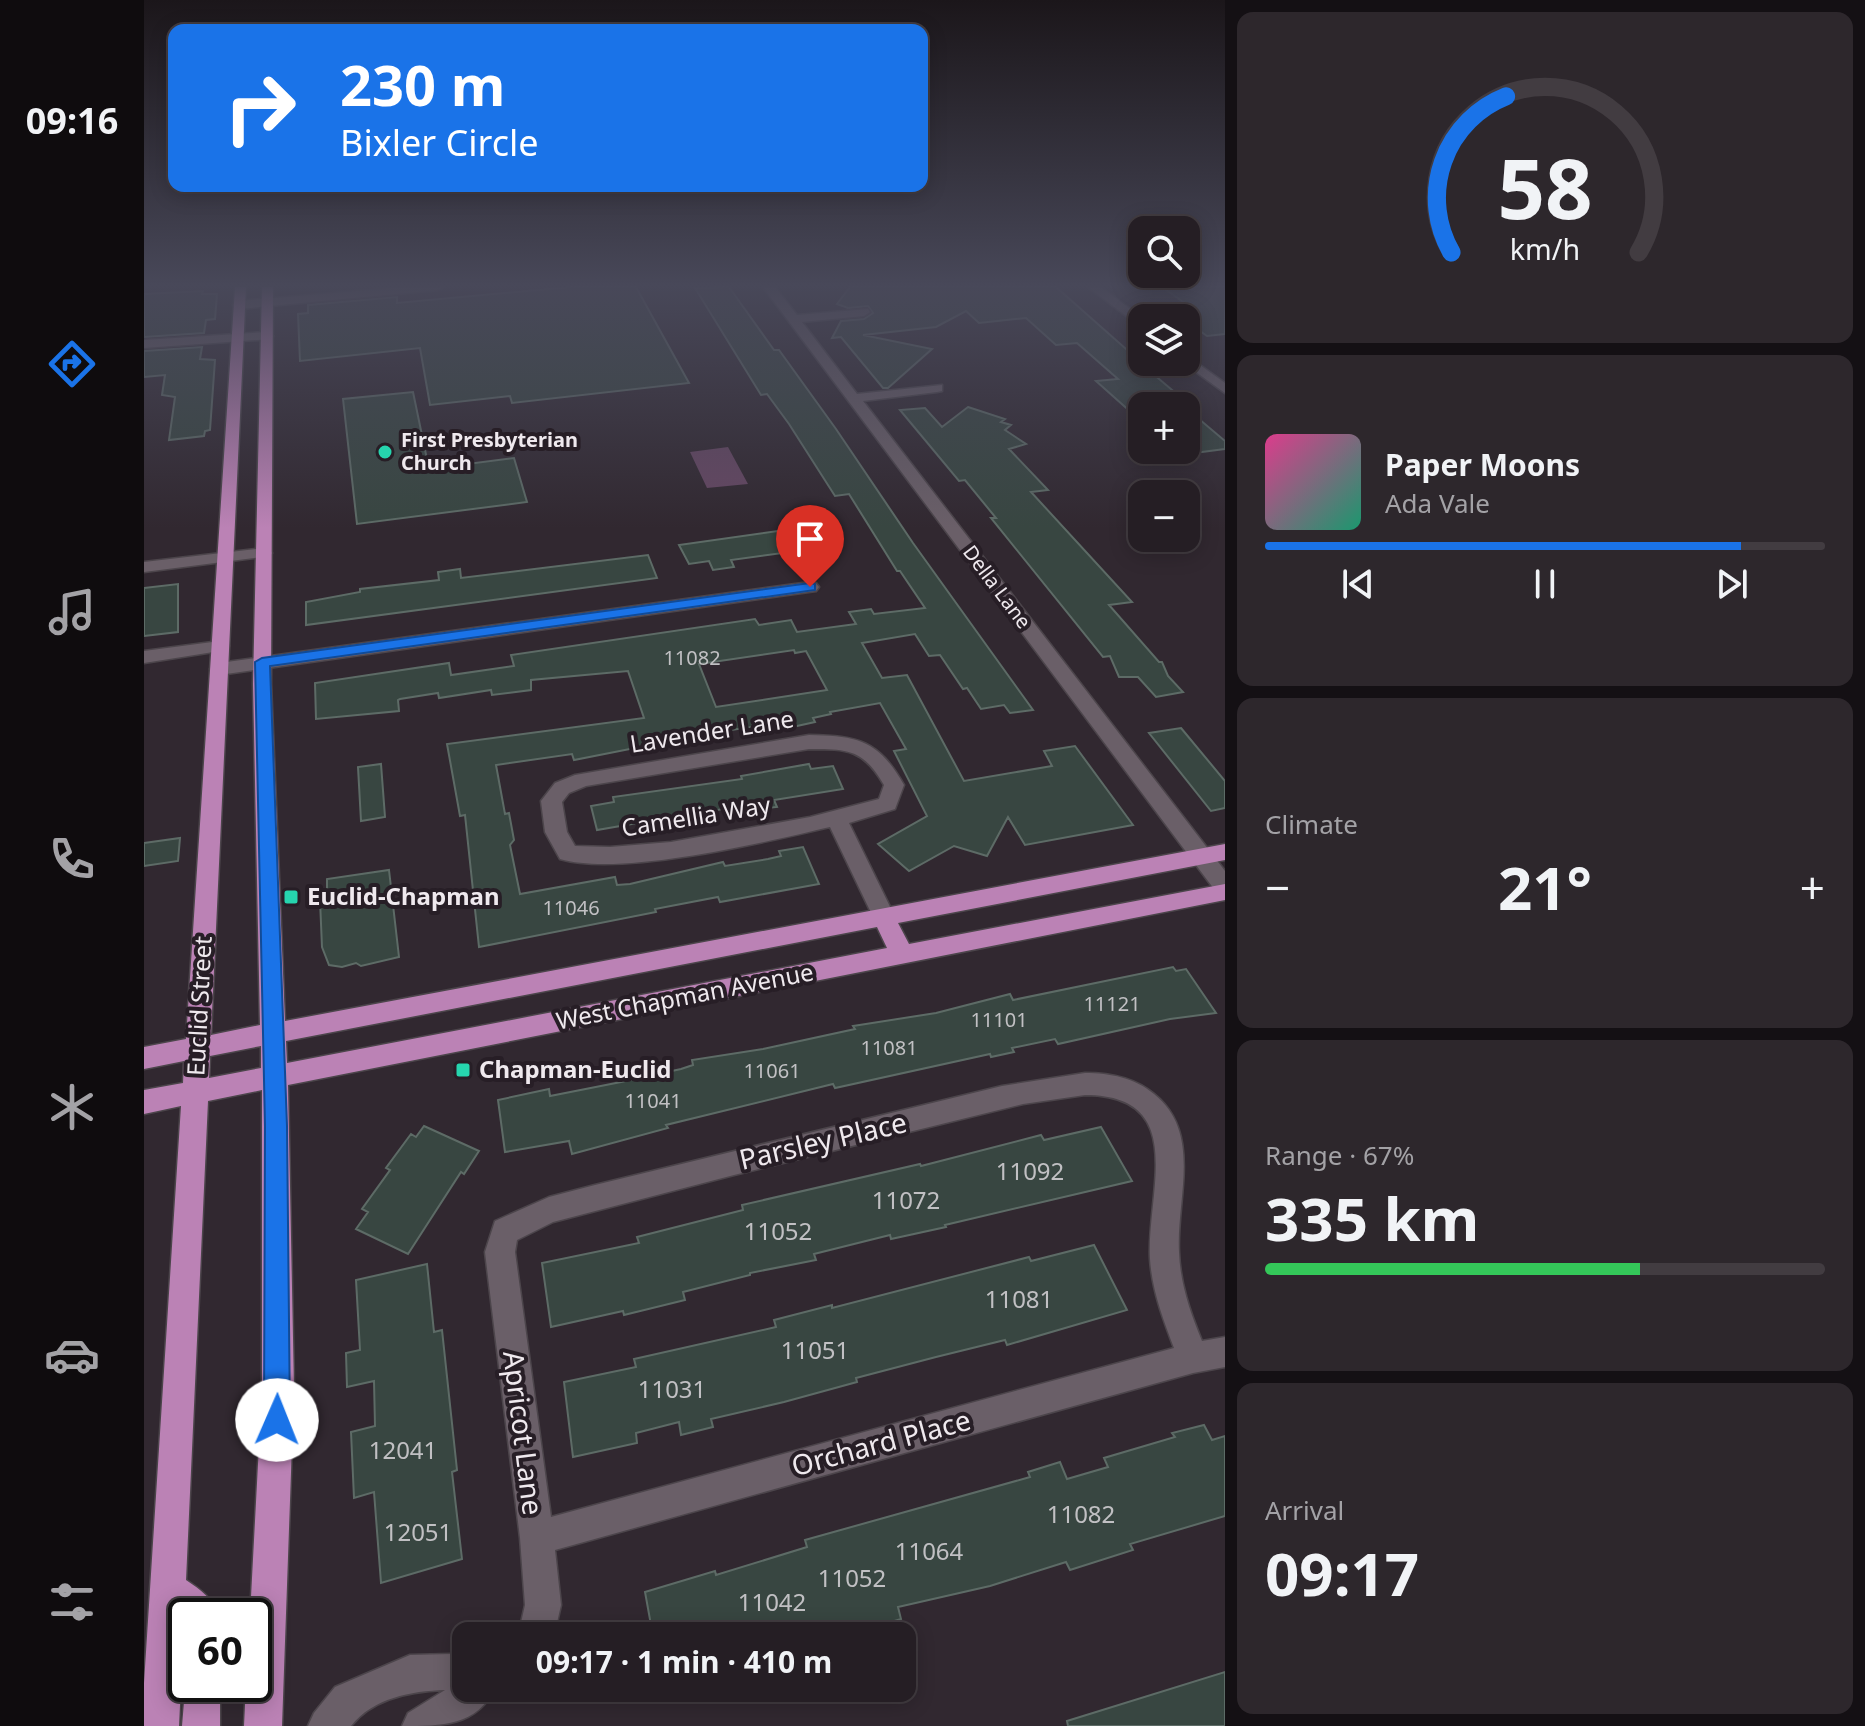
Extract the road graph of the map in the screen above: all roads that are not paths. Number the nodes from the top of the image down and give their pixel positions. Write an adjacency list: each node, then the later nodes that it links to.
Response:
1 (241, 368): 8 (main road, Euclid Street)
2 (261, 368): 8 (main road, Euclid Street)
3 (831, 368): 7 (street, Della Lane)
4 (1200, 370): 6 (street)
5 (937, 388): 7 (street)
6 (1225, 389)
7 (854, 398): 20 (street, Della Lane)
8 (249, 427): 9 (main road, Euclid Street); 10 (main road, Euclid Street)
9 (264, 553): 10 (street); 15 (main road, Euclid Street)
10 (225, 558): 11 (street); 14 (main road, Euclid Street)
11 (144, 567)
12 (810, 587): 15 (street)
13 (144, 657): 14 (street)
14 (220, 657): 15 (street); 25 (main road, Euclid Street)
15 (262, 662): 24 (main road, Euclid Street)
16 (883, 763): 17 (street, Lavender Lane); 18 (street, Camellia Way)
17 (551, 801): 18 (street, Camellia Way)
18 (838, 821): 22 (street)
19 (1225, 852): 20 (main road, West Chapman Avenue)
20 (1202, 856): 21 (street, Della Lane); 22 (main road, West Chapman Avenue)
21 (1225, 889): 23 (main road, West Chapman Avenue)
22 (884, 917): 23 (main road); 24 (main road, West Chapman Avenue)
23 (902, 955): 27 (main road, West Chapman Avenue)
24 (273, 1033): 25 (main road, West Chapman Avenue); 27 (main road, Euclid Street)
25 (198, 1047): 26 (main road, West Chapman Avenue); 28 (main road, Euclid Street)
26 (144, 1058)
27 (274, 1077): 28 (main road, West Chapman Avenue); 42 (main road, Euclid Street)
28 (195, 1092): 29 (main road, West Chapman Avenue); 34 (main road, Euclid Street)
29 (144, 1102)
30 (505, 1231): 32 (street, Parsley Place); 33 (street, Apricot Lane)
31 (1225, 1352): 32 (street, Orchard Place)
32 (1193, 1358): 33 (street, Orchard Place)
33 (537, 1538): 36 (street, Apricot Lane)
34 (168, 1589): 35 (main road); 40 (main road, Euclid Street)
35 (182, 1598)
36 (539, 1622)
37 (452, 1673): 43 (street)
38 (202, 1702): 41 (main road)
39 (460, 1702): 44 (street)
40 (160, 1726)
41 (201, 1726)
42 (263, 1726)
43 (327, 1726)
44 (421, 1726)

